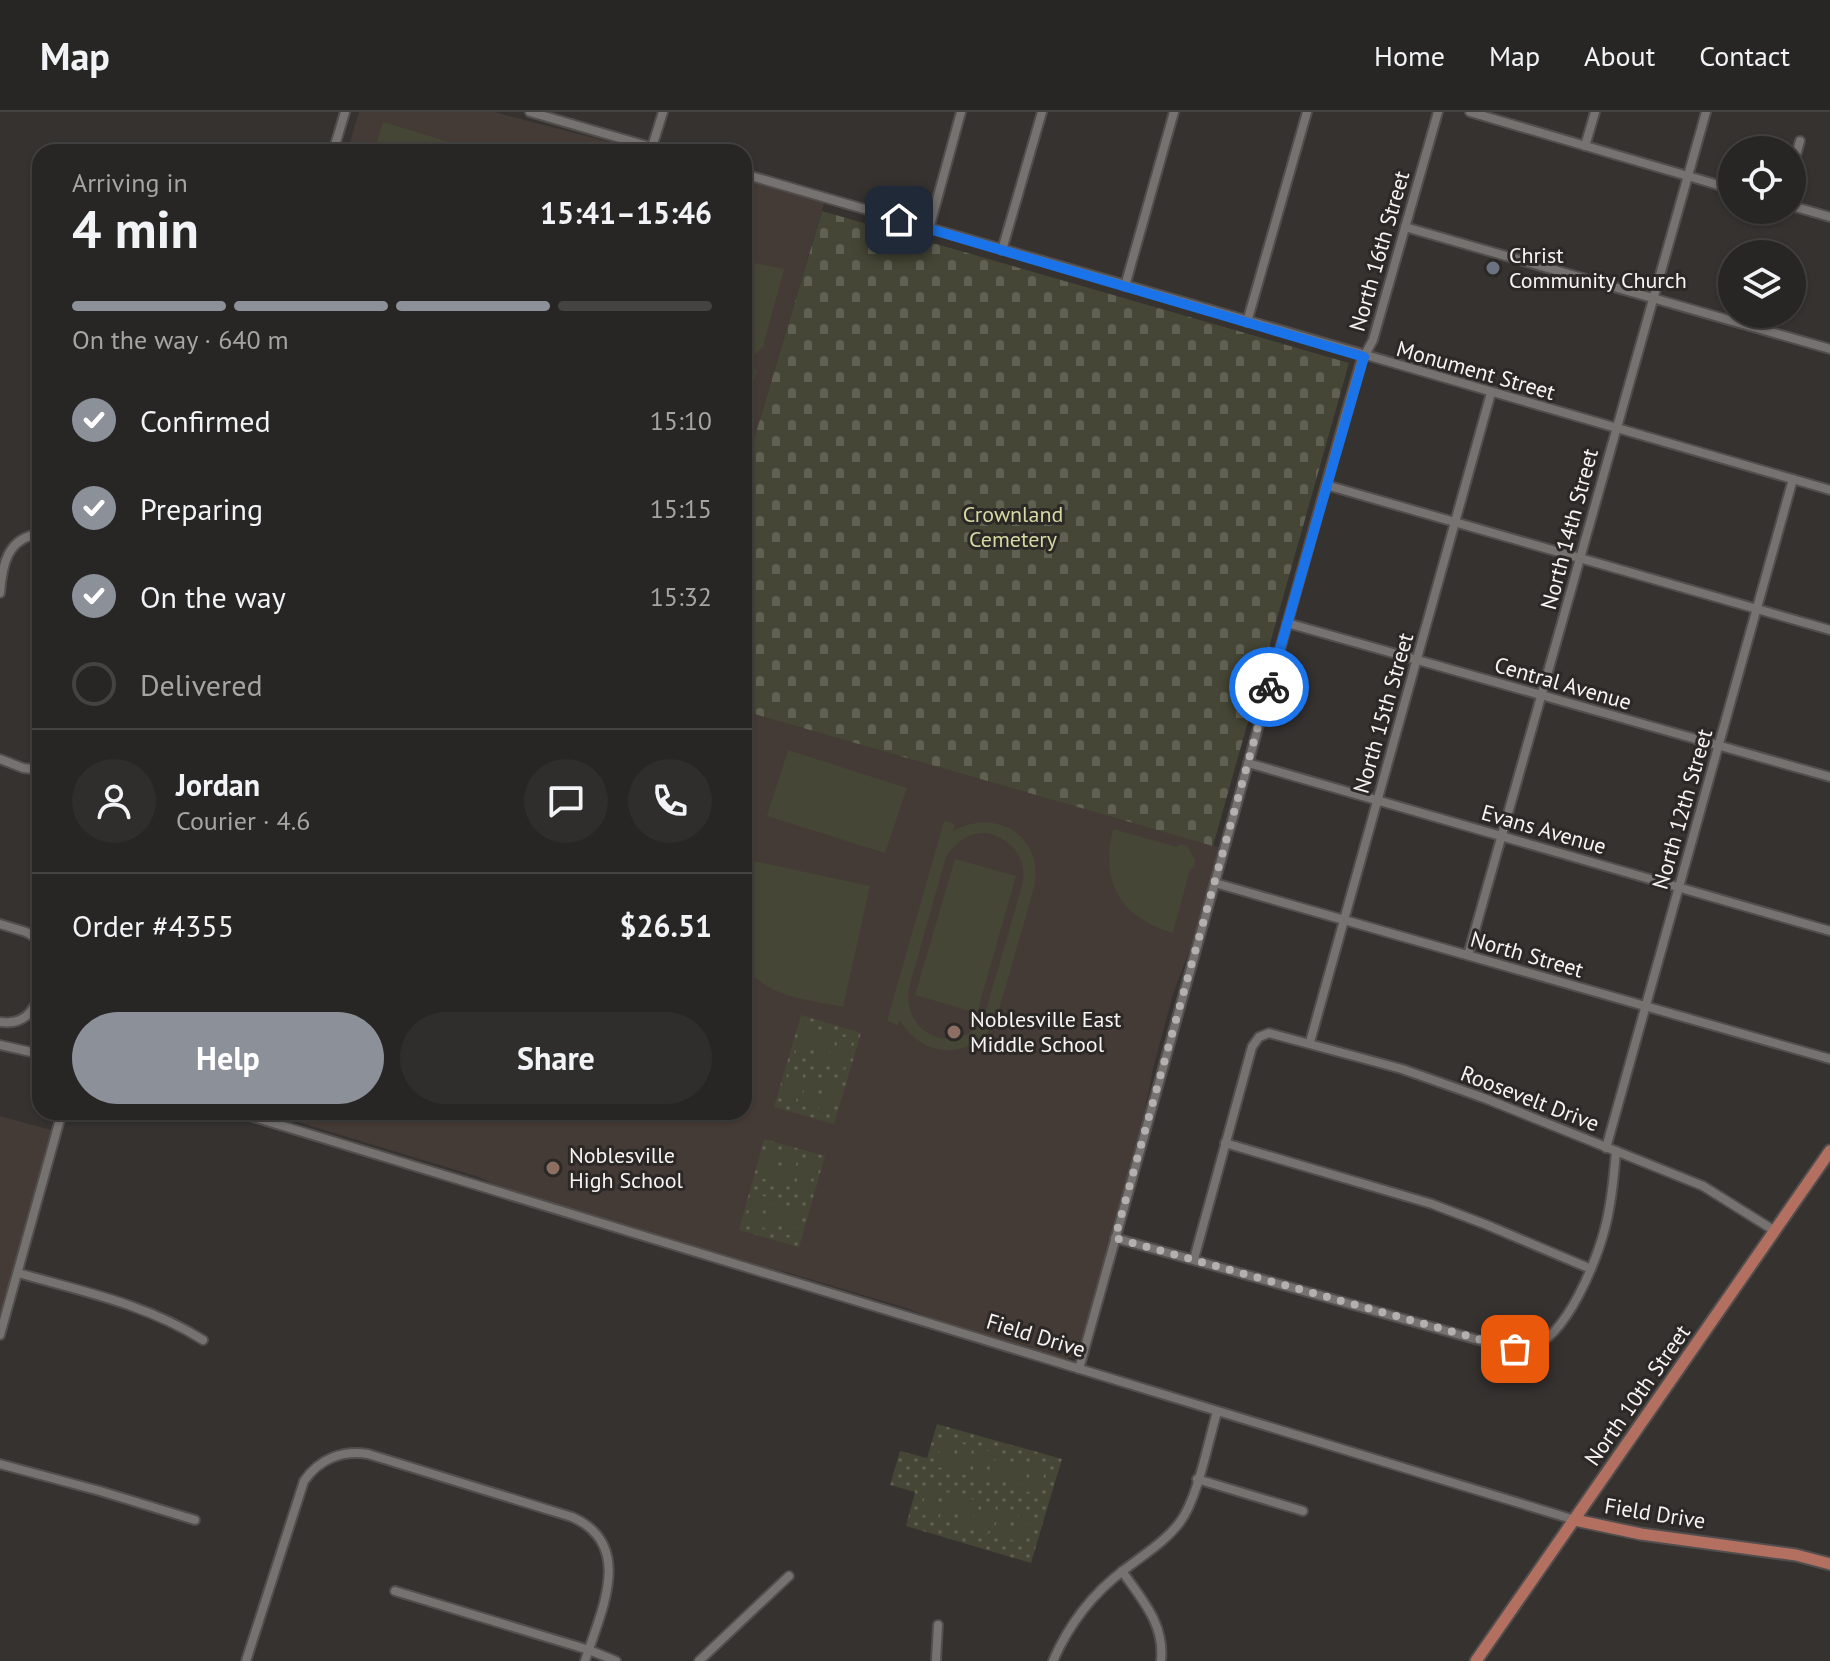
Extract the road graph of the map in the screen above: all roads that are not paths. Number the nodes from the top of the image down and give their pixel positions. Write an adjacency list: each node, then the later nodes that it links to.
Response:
1 (345, 112): 13 (street)
2 (530, 112): 12 (street)
3 (663, 112): 15 (street)
4 (961, 112): 23 (street)
5 (1042, 112): 24 (street)
6 (1174, 112): 25 (street)
7 (1307, 112): 27 (street)
8 (1438, 112): 22 (street, North 16th Street)
9 (1470, 112): 16 (street)
10 (1595, 112): 16 (street)
11 (1706, 112): 18 (street, North 14th Street)
12 (545, 114): 14 (street)
13 (335, 144)
14 (642, 144)
15 (653, 144)
16 (1585, 146): 18 (street)
17 (752, 176): 23 (street, Monument Street)
18 (1687, 176): 19 (street); 26 (street, North 14th Street)
19 (1718, 185)
20 (1806, 210): 21 (street)
21 (1830, 217)
22 (1405, 227): 26 (street); 29 (street, North 16th Street)
23 (929, 229): 24 (street, Monument Street)
24 (1002, 250): 25 (street, Monument Street)
25 (1125, 286): 27 (street, Monument Street)
26 (1652, 298): 28 (street); 31 (street, North 14th Street)
27 (1247, 322): 29 (street, Monument Street)
28 (1830, 349)
29 (1364, 357): 30 (street, Monument Street); 33 (street, North 16th Street)
30 (1491, 393): 31 (street, Monument Street); 35 (street, North 15th Street)
31 (1615, 429): 32 (street, Monument Street); 37 (street, North 14th Street)
32 (1793, 479): 34 (street, Monument Street); 39 (street, North 12th Street)
33 (1326, 485): 35 (street); 40 (street, North 16th Street)
34 (1830, 490)
35 (1455, 522): 37 (street); 42 (street, North 15th Street)
36 (32, 536): 38 (street)
37 (1579, 557): 39 (street); 43 (street, North 14th Street)
38 (0, 593)
39 (1757, 609): 41 (street); 44 (street, North 12th Street)
40 (1287, 623): 42 (street, Central Avenue); 46 (street, North 16th Street)
41 (1830, 630)
42 (1417, 660): 43 (street, Central Avenue); 49 (street, North 15th Street)
43 (1541, 695): 44 (street, Central Avenue); 50 (street, North 14th Street)
44 (1718, 746): 48 (street, Central Avenue); 52 (street, North 12th Street)
45 (0, 759): 47 (street)
46 (1248, 763): 49 (street, Evans Avenue); 51 (street, North 16th Street)
47 (32, 769)
48 (1830, 777)
49 (1378, 800): 50 (street, Evans Avenue); 53 (street, North 15th Street)
50 (1501, 836): 52 (street, Evans Avenue); 57 (street, North 14th Street)
51 (1215, 883): 53 (street, North Street); 72 (street, North 16th Street)
52 (1679, 887): 55 (street, Evans Avenue); 58 (street, North 12th Street)
53 (1344, 920): 57 (street, North Street); 61 (street, North 15th Street)
54 (0, 924): 56 (street)
55 (1830, 931)
56 (32, 935)
57 (1468, 955): 58 (street, North Street)
58 (1646, 1006): 64 (street, North Street); 68 (street, North 12th Street)
59 (32, 1012): 60 (street)
60 (0, 1022)
61 (1310, 1042): 67 (street, Roosevelt Drive); 68 (street, Roosevelt Drive)
62 (0, 1045): 63 (street)
63 (32, 1052)
64 (1830, 1059)
65 (63, 1120): 75 (street)
66 (263, 1120): 78 (street, Field Drive)
67 (1225, 1143): 73 (street); 74 (street)
68 (1606, 1148): 69 (street, Roosevelt Drive)
69 (1616, 1151): 71 (street, Roosevelt Drive); 74 (street)
70 (1830, 1151): 71 (main road, North 10th Street)
71 (1775, 1231): 84 (main road, North 10th Street)
72 (1115, 1238): 73 (street); 78 (street, North 16th Street)
73 (1194, 1259): 74 (street)
74 (1591, 1269)
75 (18, 1273): 76 (street); 77 (street)
76 (0, 1335)
77 (203, 1340)
78 (1079, 1369): 79 (street, Field Drive)
79 (1217, 1412): 81 (street); 84 (street, Field Drive)
80 (0, 1464): 83 (street)
81 (1197, 1479): 82 (street); 86 (street)
82 (1303, 1511)
83 (195, 1520)
84 (1575, 1520): 85 (main road, Field Drive); 98 (main road, North 10th Street)
85 (1830, 1564)
86 (1122, 1571): 96 (street); 97 (street)
87 (789, 1576): 94 (street)
88 (395, 1591): 90 (street)
89 (938, 1625): 95 (street)
90 (589, 1650): 91 (street); 92 (street); 93 (street)
91 (246, 1661)
92 (585, 1661)
93 (616, 1661)
94 (699, 1661)
95 (936, 1661)
96 (1053, 1661)
97 (1161, 1661)
98 (1476, 1661)

